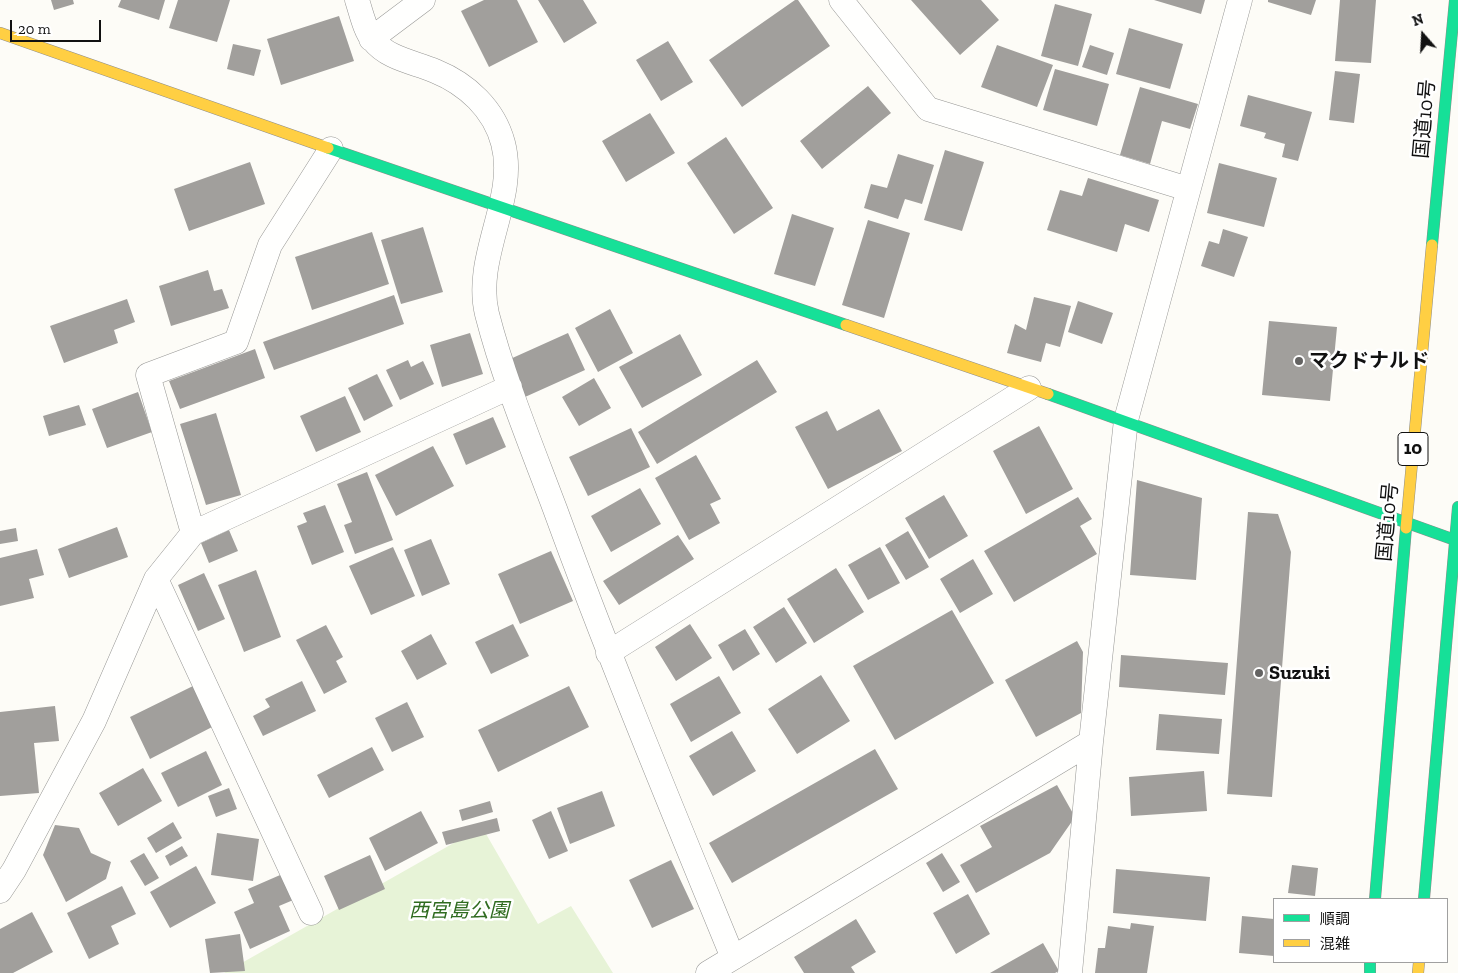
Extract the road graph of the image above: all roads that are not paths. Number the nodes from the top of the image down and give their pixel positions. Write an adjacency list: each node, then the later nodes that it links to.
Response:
1 (357, 0): 7 (street)
2 (423, 0): 7 (street)
3 (841, 0): 9 (street)
4 (1240, 0): 9 (street)
5 (1456, 0): 15 (main road, 国道10号 / 10)
6 (0, 33): 8 (main road)
7 (372, 40): 10 (street)
8 (331, 149): 10 (main road); 16 (street)
9 (1188, 189): 13 (street)
10 (499, 208): 11 (street); 12 (main road)
11 (510, 387): 16 (street); 19 (street)
12 (1029, 388): 13 (main road); 19 (street)
13 (1126, 420): 15 (main road); 20 (street)
14 (1458, 507): 17 (main road)
15 (1407, 522): 17 (main road); 22 (main road, 国道10号 / 10)
16 (193, 533): 18 (street)
17 (1457, 541): 23 (main road)
18 (156, 579): 21 (street); 24 (street)
19 (608, 653): 25 (street)
20 (1091, 742): 25 (street); 27 (street)
21 (0, 891)
22 (1376, 898)
23 (1424, 898)
24 (311, 913)
25 (733, 958): 26 (street)
26 (708, 973)
27 (1070, 973)

